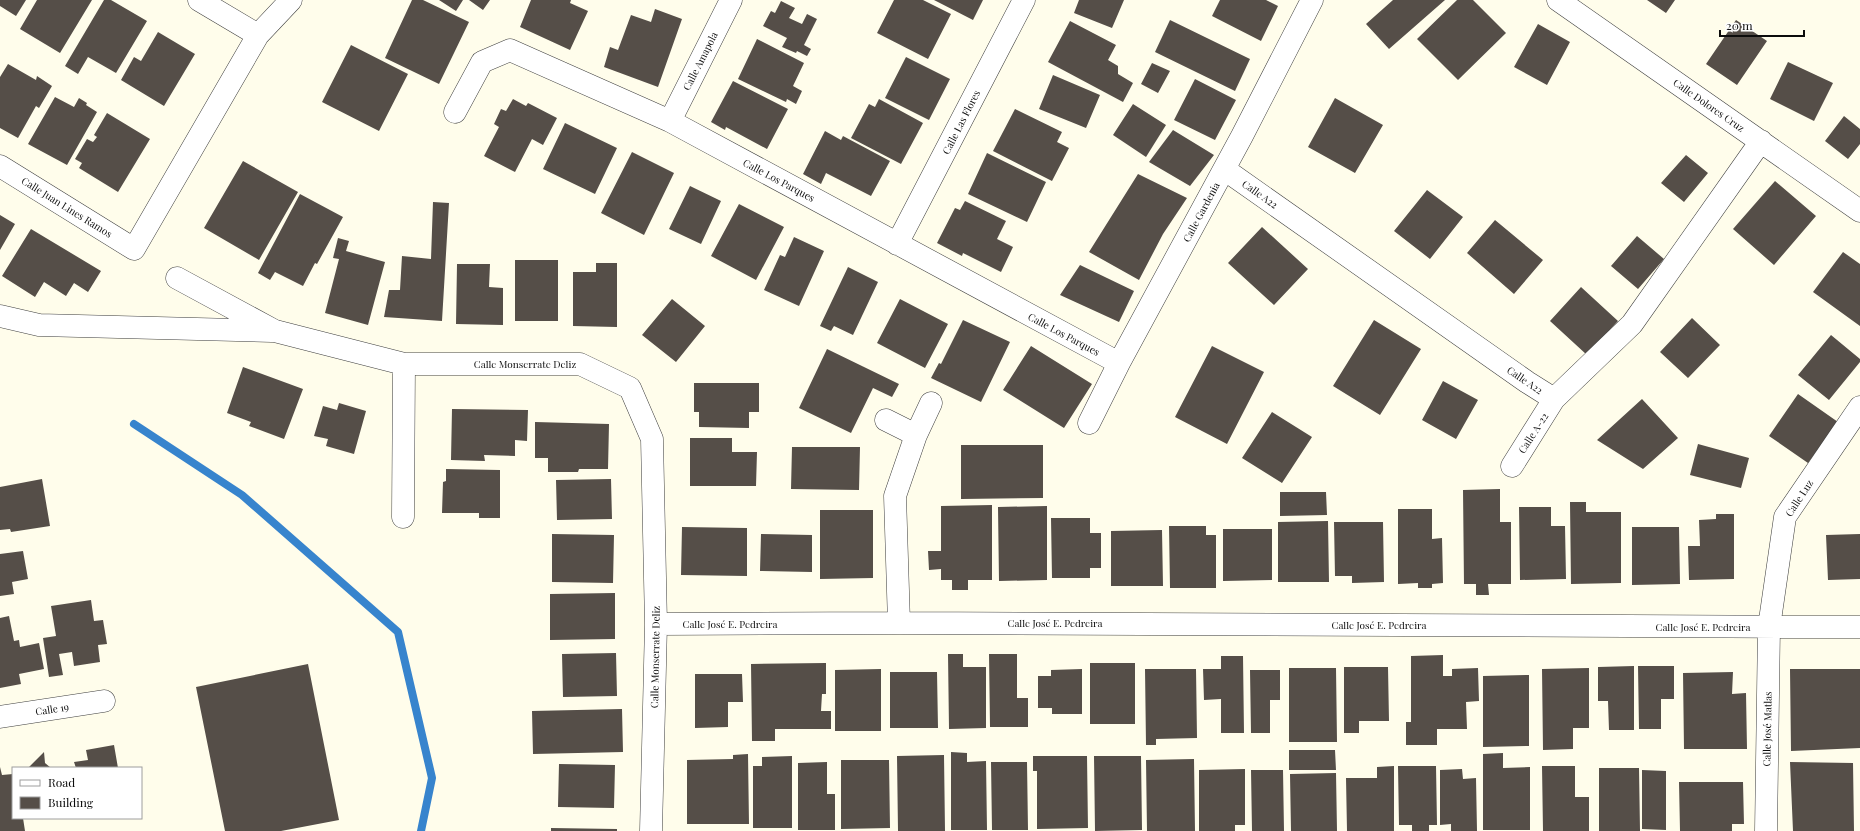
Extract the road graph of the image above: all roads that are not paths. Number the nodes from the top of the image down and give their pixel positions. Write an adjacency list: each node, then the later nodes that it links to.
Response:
1 (200, 0): 7 (street)
2 (291, 0): 7 (street)
3 (731, 0): 9 (street, Calle Amapola)
4 (1024, 0): 14 (street, Calle Las Flores)
5 (1312, 0): 12 (street, Calle Gardenia)
6 (1558, 0): 10 (street, Calle Dolores Cruz)
7 (258, 35): 11 (street, Calle Juan Lines Ramos)
8 (455, 112): 9 (street, Calle Los Parques)
9 (670, 121): 14 (street, Calle Los Parques)
10 (1760, 141): 13 (street, Calle Dolores Cruz); 20 (street, Calle A22)
11 (0, 166)
12 (1224, 169): 18 (street, Calle Gardenia); 20 (street, Calle A22)
13 (1860, 211)
14 (897, 244): 18 (street, Calle Los Parques)
15 (177, 278): 17 (street, Calle Monserrate Deliz)
16 (0, 316): 17 (street)
17 (275, 331): 19 (street, Calle Monserrate Deliz)
18 (1119, 363): 24 (street, Calle Gardenia)
19 (404, 364): 27 (street); 29 (street, Calle Monserrate Deliz)
20 (1554, 399): 26 (street, Calle A-22)
21 (930, 403): 25 (street)
22 (1860, 407): 30 (street, Calle Luz)
23 (886, 420): 25 (street)
24 (1089, 423)
25 (916, 435): 28 (street)
26 (1512, 466)
27 (403, 517)
28 (899, 623): 29 (street, Calle José E. Pedreira); 30 (street, Calle José E. Pedreira)
29 (656, 624): 34 (street, Calle Monserrate Deliz)
30 (1769, 627): 31 (street, Calle José E. Pedreira); 35 (street, Calle José Matlas)
31 (1860, 627)
32 (104, 701): 33 (street, Calle 19)
33 (0, 717)
34 (651, 831)
35 (1766, 831)

